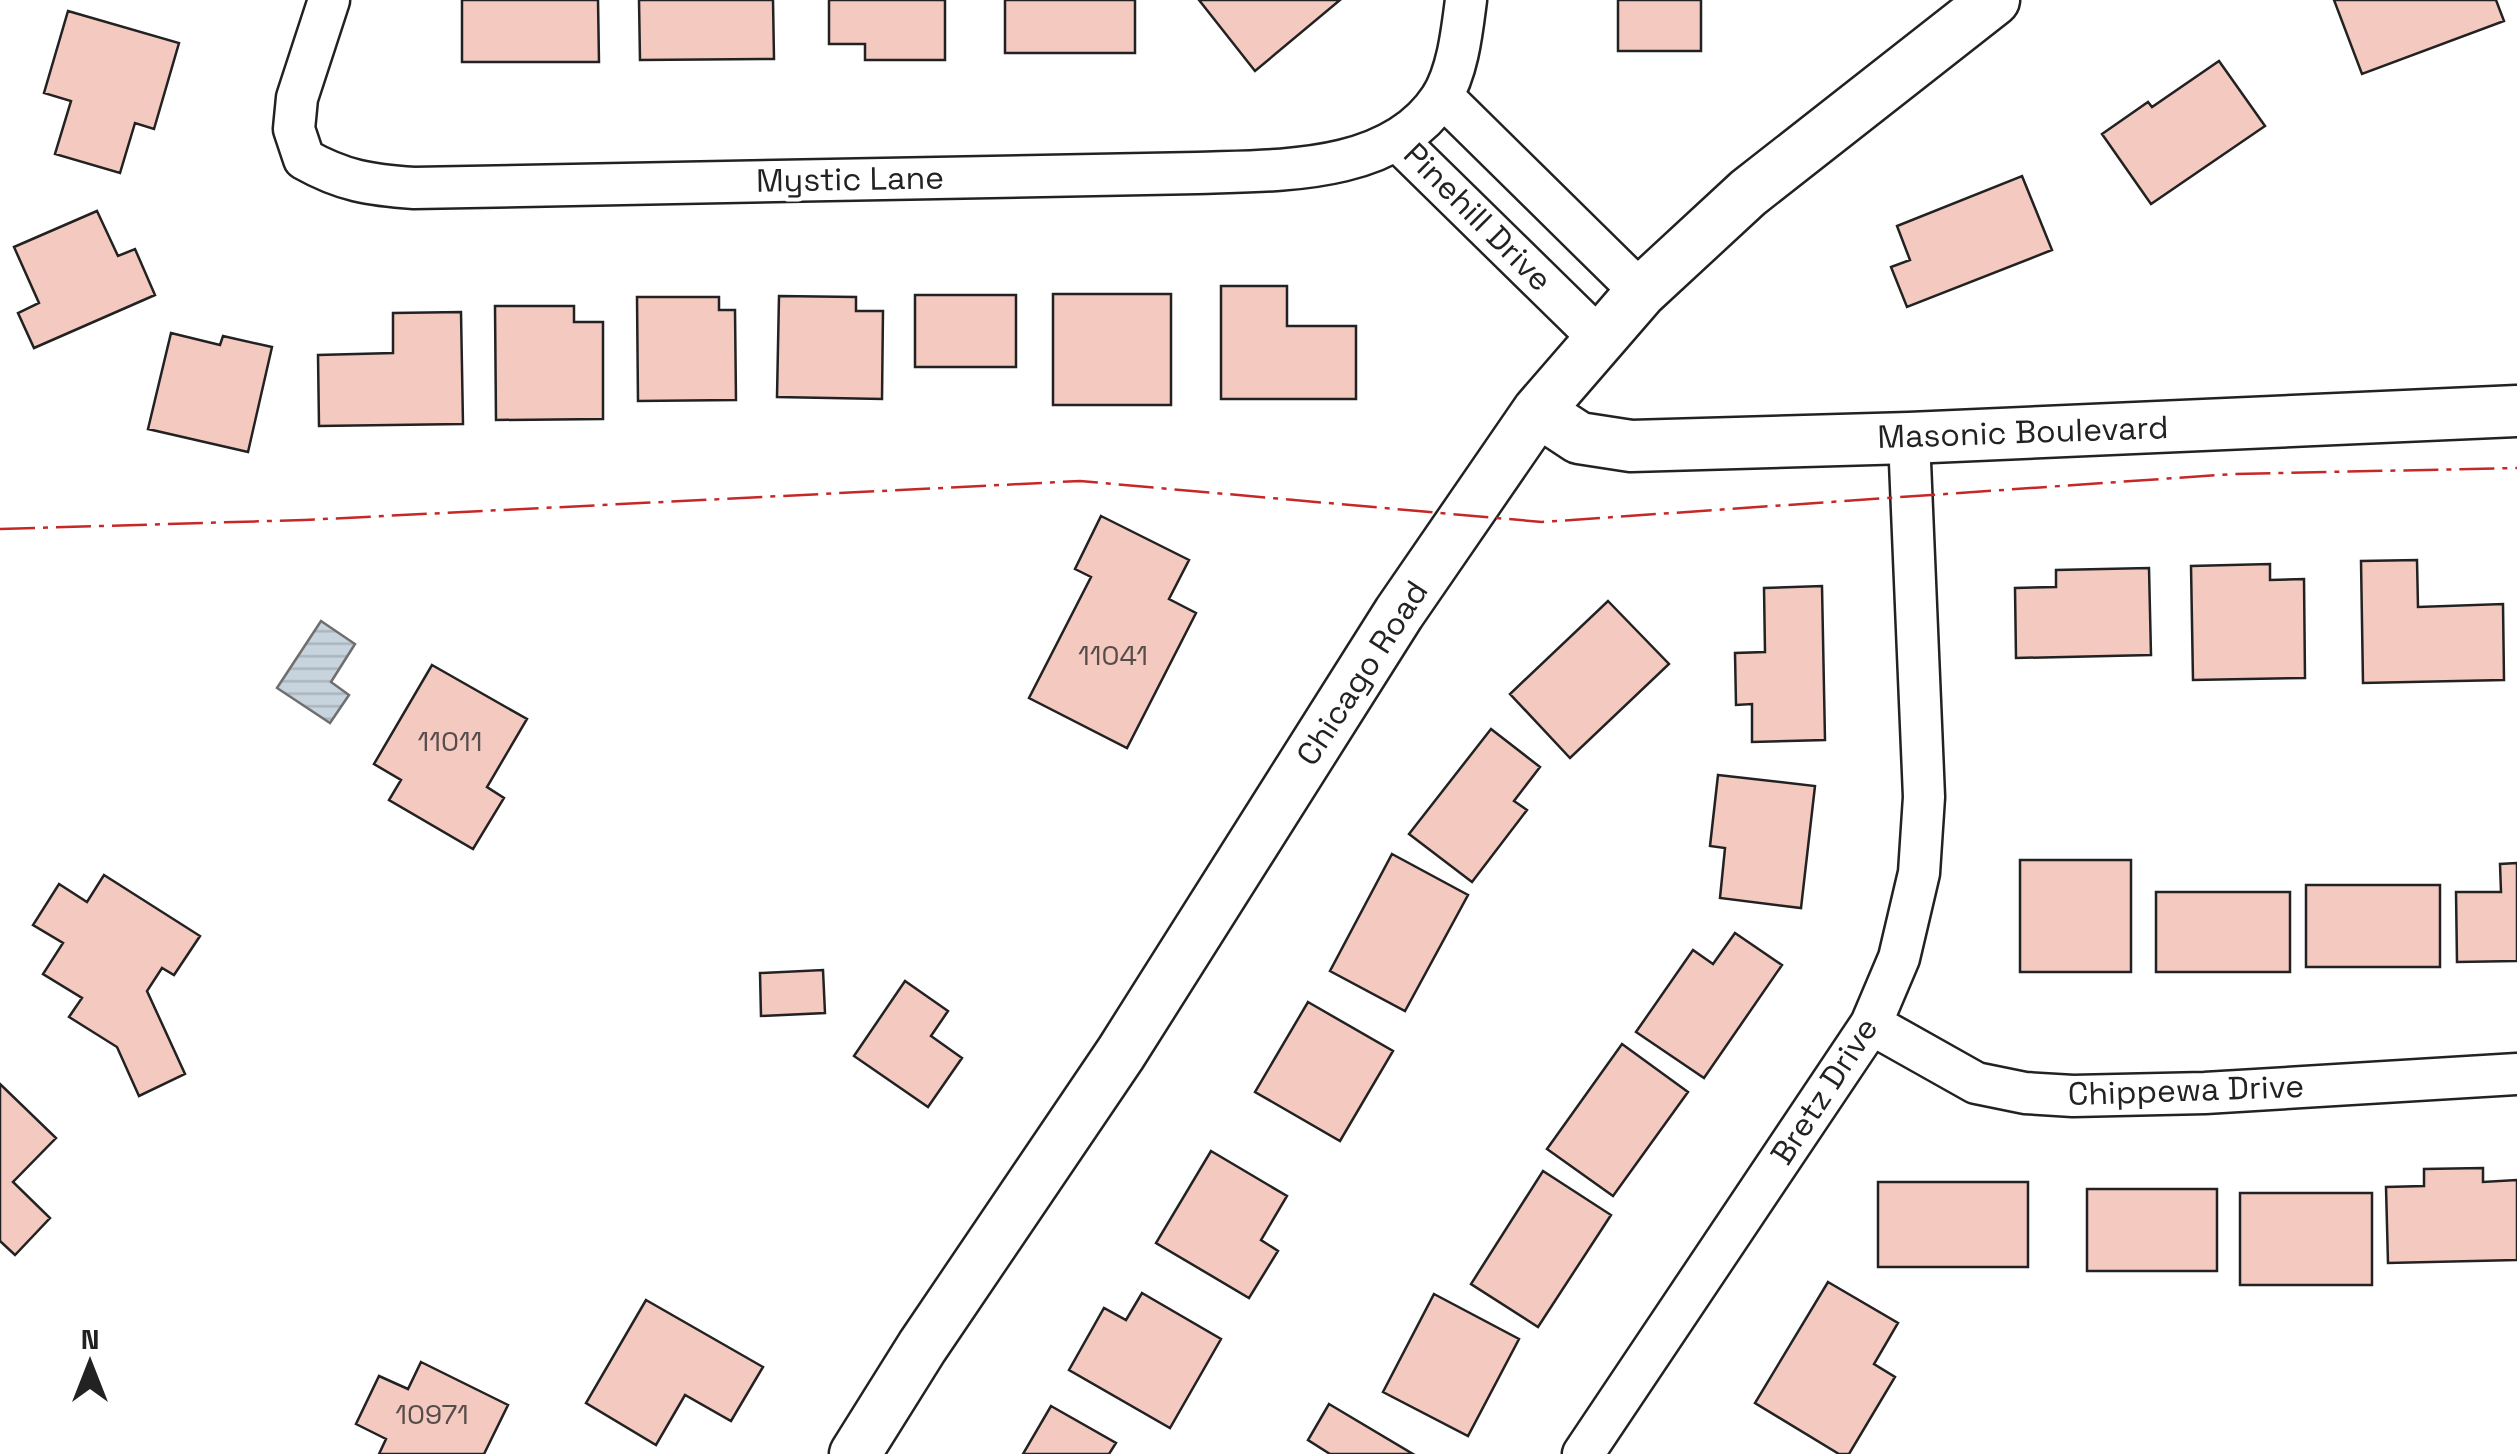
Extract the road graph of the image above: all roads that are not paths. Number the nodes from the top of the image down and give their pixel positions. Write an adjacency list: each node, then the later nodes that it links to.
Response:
1 (329, 0): 5 (street, Mystic Lane)
2 (1466, 0): 4 (street, Pinehill Drive)
3 (1994, 0): 6 (street, Chicago Road)
4 (1442, 96): 5 (street, Pinehill Drive); 6 (street, Pinehill Drive)
5 (1397, 140): 7 (street, Pinehill Drive)
6 (1641, 292): 7 (street, Chicago Road)
7 (1600, 339): 8 (street, Chicago Road)
8 (1538, 410): 10 (street, Masonic Boulevard); 13 (street, Chicago Road)
9 (2517, 411): 10 (street, Masonic Boulevard)
10 (1910, 438): 11 (street, Bretz Drive)
11 (1871, 1024): 12 (street, Chippewa Drive); 14 (street, Bretz Drive)
12 (2517, 1074)
13 (855, 1454)
14 (1583, 1454)

